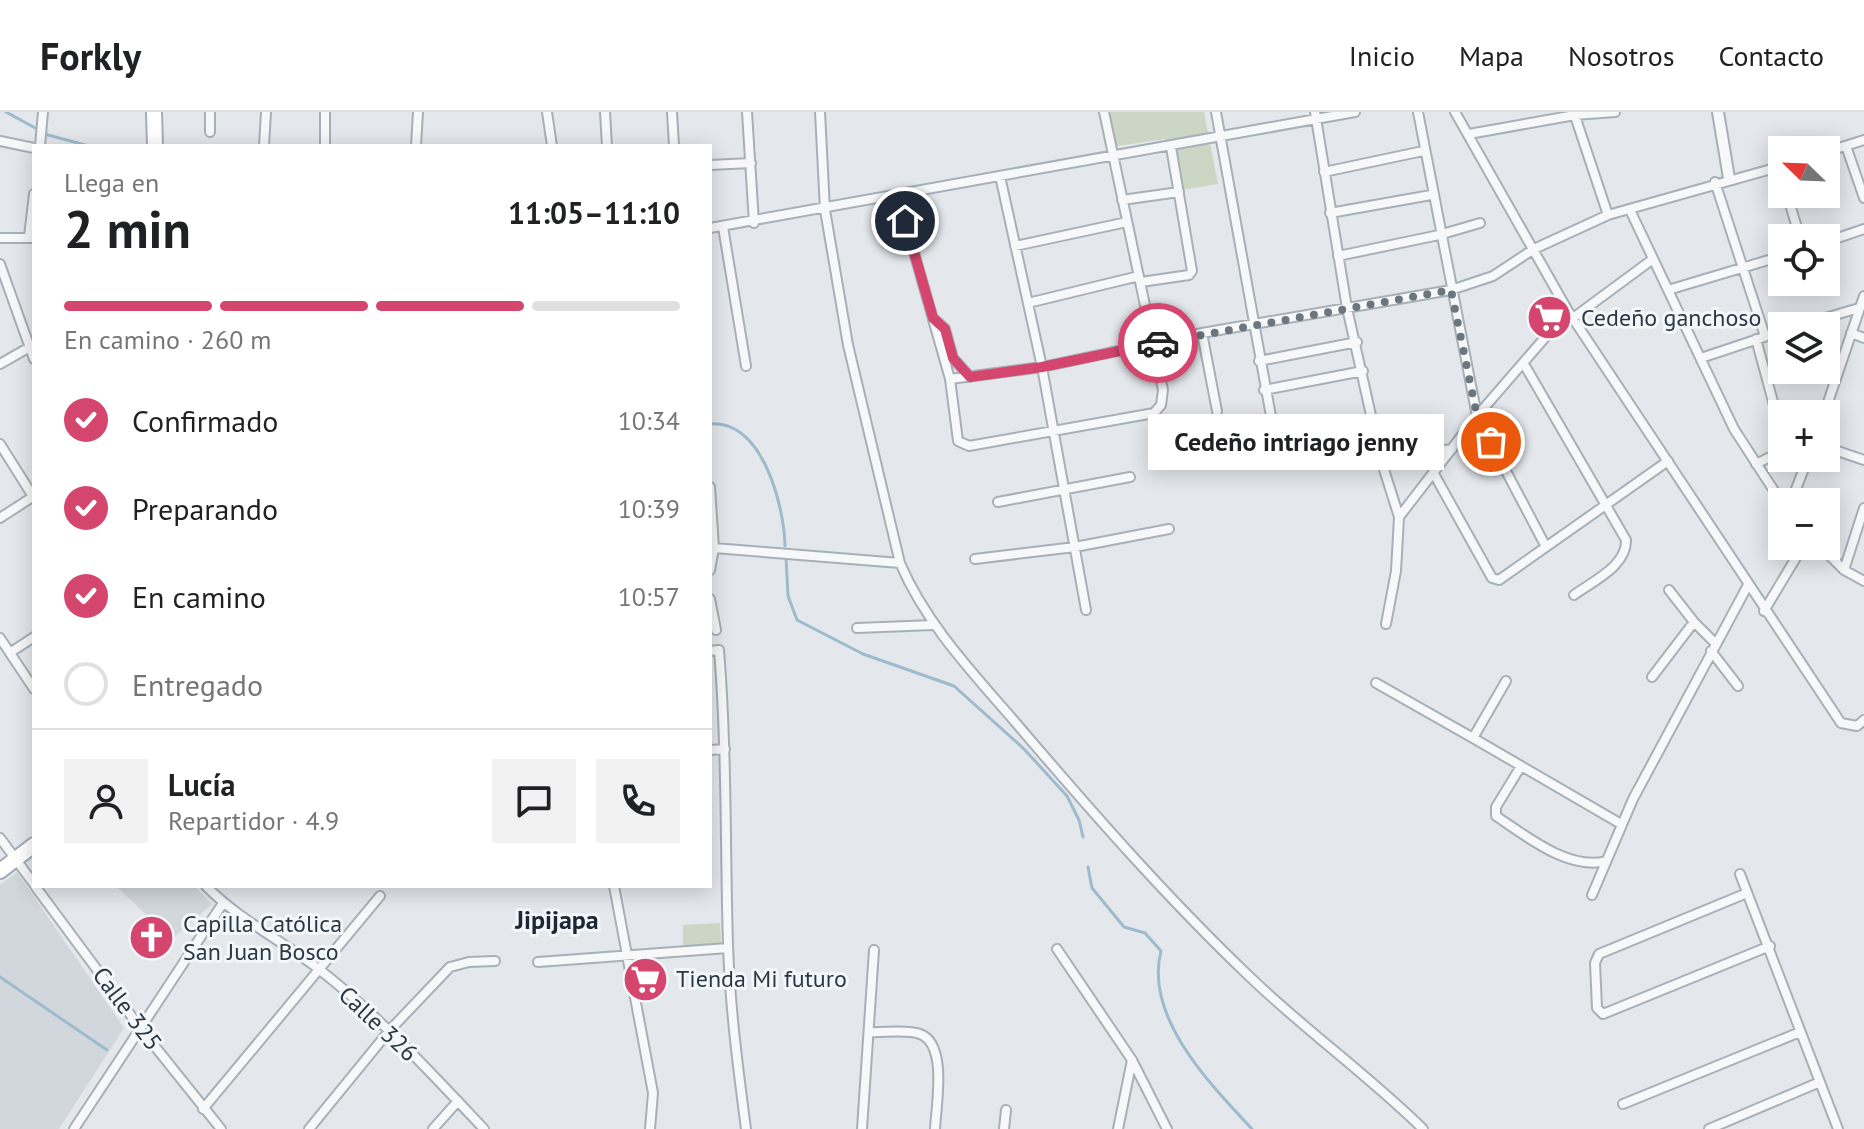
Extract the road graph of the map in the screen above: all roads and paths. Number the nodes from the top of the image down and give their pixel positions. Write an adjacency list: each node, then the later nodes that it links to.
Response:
1 (43, 112): 26 (street)
2 (154, 112): 27 (main road)
3 (210, 112): 21 (street)
4 (266, 112): 28 (street)
5 (325, 112): 29 (street)
6 (418, 112): 30 (street)
7 (547, 112): 31 (street)
8 (605, 112): 32 (street)
9 (672, 112): 33 (street)
10 (747, 112): 40 (street)
11 (820, 112): 52 (street)
12 (1104, 112): 39 (street)
13 (1216, 112): 23 (street)
14 (1355, 112): 20 (street)
15 (1418, 112): 38 (street)
16 (1455, 112): 22 (street)
17 (1615, 112): 19 (street)
18 (1718, 112): 45 (street)
19 (1574, 114): 22 (street); 55 (street)
20 (1316, 117): 23 (street); 43 (street)
21 (210, 132)
22 (1469, 134): 67 (street)
23 (1221, 137): 35 (street); 83 (street)
24 (1864, 140): 34 (street)
25 (0, 141): 36 (street)
26 (40, 144)
27 (155, 144)
28 (264, 144)
29 (325, 144)
30 (416, 144)
31 (552, 144)
32 (607, 144)
33 (674, 144)
34 (1846, 146): 37 (street); 50 (street)
35 (1171, 147): 39 (street); 47 (street)
36 (32, 148)
37 (1840, 148)
38 (1423, 151): 43 (street); 48 (street)
39 (1113, 157): 44 (street); 51 (street)
40 (751, 163): 41 (street); 57 (street)
41 (712, 165)
42 (1768, 169): 45 (street)
43 (1324, 172): 54 (street)
44 (1000, 176): 49 (street); 66 (street)
45 (1729, 178): 46 (street)
46 (1715, 182): 53 (street); 72 (street)
47 (1179, 192): 51 (street); 73 (street)
48 (1431, 195): 54 (street); 62 (street)
49 (898, 196): 52 (street); 82 (street)
50 (1864, 198)
51 (1122, 200): 56 (street)
52 (825, 210): 57 (street); 136 (street)
53 (1630, 210): 55 (street); 69 (street)
54 (1330, 213): 68 (street)
55 (1608, 215): 67 (street)
56 (1127, 222): 66 (street); 73 (street)
57 (754, 223): 59 (street)
58 (1480, 223): 62 (street)
59 (723, 227): 60 (street); 97 (street)
60 (712, 228)
61 (1864, 229): 63 (street)
62 (1439, 235): 68 (street); 74 (street)
63 (1840, 237)
64 (0, 238): 65 (street)
65 (31, 238)
66 (1015, 246): 77 (street)
67 (1534, 249): 74 (street); 81 (street)
68 (1338, 256): 78 (street)
69 (1653, 259): 75 (street); 81 (street)
70 (1768, 260): 72 (street)
71 (0, 264): 91 (street)
72 (1743, 267): 75 (street); 87 (street)
73 (1140, 279): 77 (street); 90 (street)
74 (1451, 290): 78 (street); 106 (street)
75 (1668, 290): 93 (street)
76 (1864, 296): 79 (street)
77 (1028, 303): 98 (street)
78 (1347, 308): 83 (street); 89 (street)
79 (1859, 308): 80 (street); 85 (street)
80 (1840, 314)
81 (1571, 315): 96 (street); 115 (street)
82 (933, 318): 100 (street); 101 (street)
83 (1251, 324): 84 (street); 94 (street)
84 (1202, 333): 90 (street); 105 (street)
85 (1851, 333): 88 (street); 104 (street)
86 (1768, 335): 87 (street)
87 (1760, 338): 93 (street); 103 (street)
88 (1864, 338)
89 (1357, 342): 94 (street); 99 (street)
90 (1153, 344): 98 (street); 107 (street)
91 (28, 348): 92 (street); 95 (street)
92 (32, 355)
93 (1701, 358): 116 (street)
94 (1259, 361): 102 (street)
95 (0, 364)
96 (1524, 364): 106 (street); 124 (street)
97 (746, 366)
98 (1042, 367): 100 (street); 107 (street)
99 (1363, 371): 102 (street); 113 (street)
100 (970, 377): 101 (street)
101 (950, 379): 107 (street)
102 (1264, 390): 109 (street)
103 (1774, 400)
104 (1829, 400)
105 (1217, 411)
106 (1477, 416): 110 (street); 131 (street)
107 (1053, 428): 120 (street)
108 (0, 444): 121 (street)
109 (1276, 444)
110 (1452, 449): 113 (street); 117 (street)
111 (1840, 452): 114 (street)
112 (1768, 458): 116 (street)
113 (1381, 460): 126 (street)
114 (1864, 460)
115 (1668, 461): 124 (street); 139 (street)
116 (1756, 464): 119 (street)
117 (1434, 474): 126 (street); 131 (street)
118 (1130, 477): 120 (street)
119 (1772, 488)
120 (1064, 489): 123 (street); 132 (street)
121 (32, 494)
122 (32, 498): 127 (street)
123 (998, 502)
124 (1608, 504): 131 (street); 141 (street)
125 (1864, 508): 128 (street)
126 (1399, 517): 145 (street)
127 (0, 518)
128 (1862, 520): 137 (street)
129 (1169, 529): 132 (street)
130 (712, 545): 136 (street)
131 (1545, 545)
132 (1075, 547): 133 (street); 142 (street)
133 (975, 559)
134 (1795, 560): 143 (street)
135 (1834, 560): 137 (street)
136 (900, 563): 146 (street)
137 (1844, 570): 138 (street)
138 (1864, 581)
139 (1748, 585): 143 (street); 151 (street)
140 (1669, 590): 144 (street)
141 (1574, 595)
142 (1086, 610)
143 (1764, 611): 159 (street)
144 (1694, 622): 151 (street); 154 (street)
145 (1386, 624)
146 (933, 625): 148 (street); 209 (street)
147 (713, 628): 152 (street)
148 (857, 628)
149 (0, 638): 153 (street)
150 (32, 638): 153 (street)
151 (1713, 647): 158 (street); 164 (street)
152 (714, 651): 161 (street)
153 (11, 652): 157 (street)
154 (1652, 677)
155 (1506, 681): 160 (street)
156 (1376, 683): 160 (street)
157 (32, 686)
158 (1738, 686)
159 (1864, 720)
160 (1473, 738): 163 (street)
161 (725, 749): 162 (street); 180 (street)
162 (712, 750)
163 (1521, 766): 164 (street); 168 (street)
164 (1621, 824): 168 (street)
165 (0, 838): 167 (street, Calle 325)
166 (32, 847): 167 (main road)
167 (16, 860): 169 (main road); 171 (street, Calle 325)
168 (1606, 861): 176 (street)
169 (0, 871)
170 (1740, 874): 175 (street)
171 (32, 881)
172 (37, 888): 187 (street, Calle 325)
173 (208, 888): 178 (street)
174 (614, 888): 183 (street)
175 (1747, 893): 179 (street); 179 (street)
176 (1592, 895)
177 (380, 896): 186 (street)
178 (223, 903): 186 (street, Calle 326); 187 (street)
179 (1770, 946): 190 (street)
180 (728, 948): 183 (street); 203 (street)
181 (1057, 949): 191 (street)
182 (874, 950): 189 (street)
183 (630, 954): 185 (street); 202 (street)
184 (495, 961): 188 (street)
185 (538, 962)
186 (320, 970): 188 (street, Calle 326); 195 (street)
187 (141, 1029): 195 (street, Calle 325); 198 (street)
188 (389, 1031): 193 (street, Calle 326); 200 (street)
189 (869, 1032): 204 (street); 205 (street)
190 (1800, 1032): 192 (street); 194 (street)
191 (1132, 1060): 207 (street); 208 (street)
192 (1820, 1082): 210 (street); 211 (street)
193 (458, 1101): 197 (street, Calle 326); 201 (street)
194 (1623, 1104)
195 (203, 1109): 199 (street, Calle 325)
196 (1006, 1110): 206 (street)
197 (482, 1128)
198 (74, 1129)
199 (221, 1129)
200 (309, 1129)
201 (433, 1129)
202 (650, 1129)
203 (746, 1129)
204 (862, 1129)
205 (935, 1129)
206 (1004, 1129)
207 (1118, 1129)
208 (1167, 1129)
209 (1423, 1129)
210 (1709, 1129)
211 (1838, 1129)

